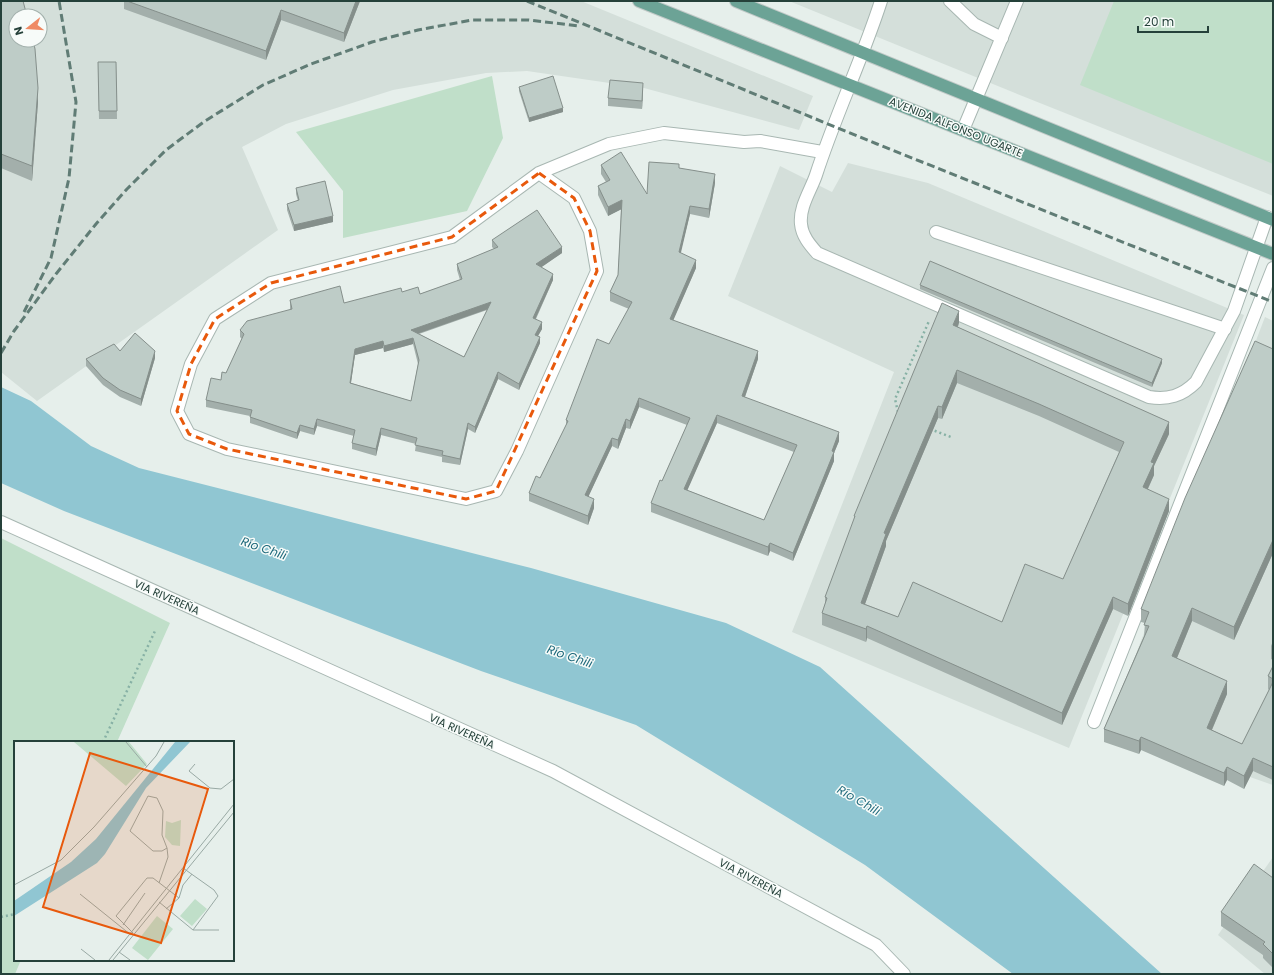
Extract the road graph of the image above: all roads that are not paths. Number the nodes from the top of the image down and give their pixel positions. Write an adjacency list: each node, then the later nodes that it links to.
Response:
1 (639, 1): 6 (main road, AVENIDA ALFONSO UGARTE)
2 (736, 1): 8 (main road)
3 (881, 1): 8 (street)
4 (950, 1): 7 (street)
5 (1017, 1): 7 (street)
6 (654, 4): 9 (main road, AVENIDA ALFONSO UGARTE)
7 (1002, 38): 10 (street)
8 (863, 52): 9 (street); 10 (main road)
9 (851, 86): 11 (main road, AVENIDA ALFONSO UGARTE); 12 (street)
10 (975, 97): 11 (street); 14 (main road)
11 (963, 130): 16 (main road, AVENIDA ALFONSO UGARTE)
12 (822, 152): 13 (street); 19 (street)
13 (539, 172): 13 (street)
14 (1270, 218): 16 (street)
15 (936, 232): 19 (street)
16 (1257, 246): 17 (main road, AVENIDA ALFONSO UGARTE); 19 (street)
17 (1273, 254)
18 (1273, 268): 21 (street)
19 (1225, 329)
20 (1, 522): 22 (street, VIA RIVEREÑA)
21 (1094, 722)
22 (904, 974)

